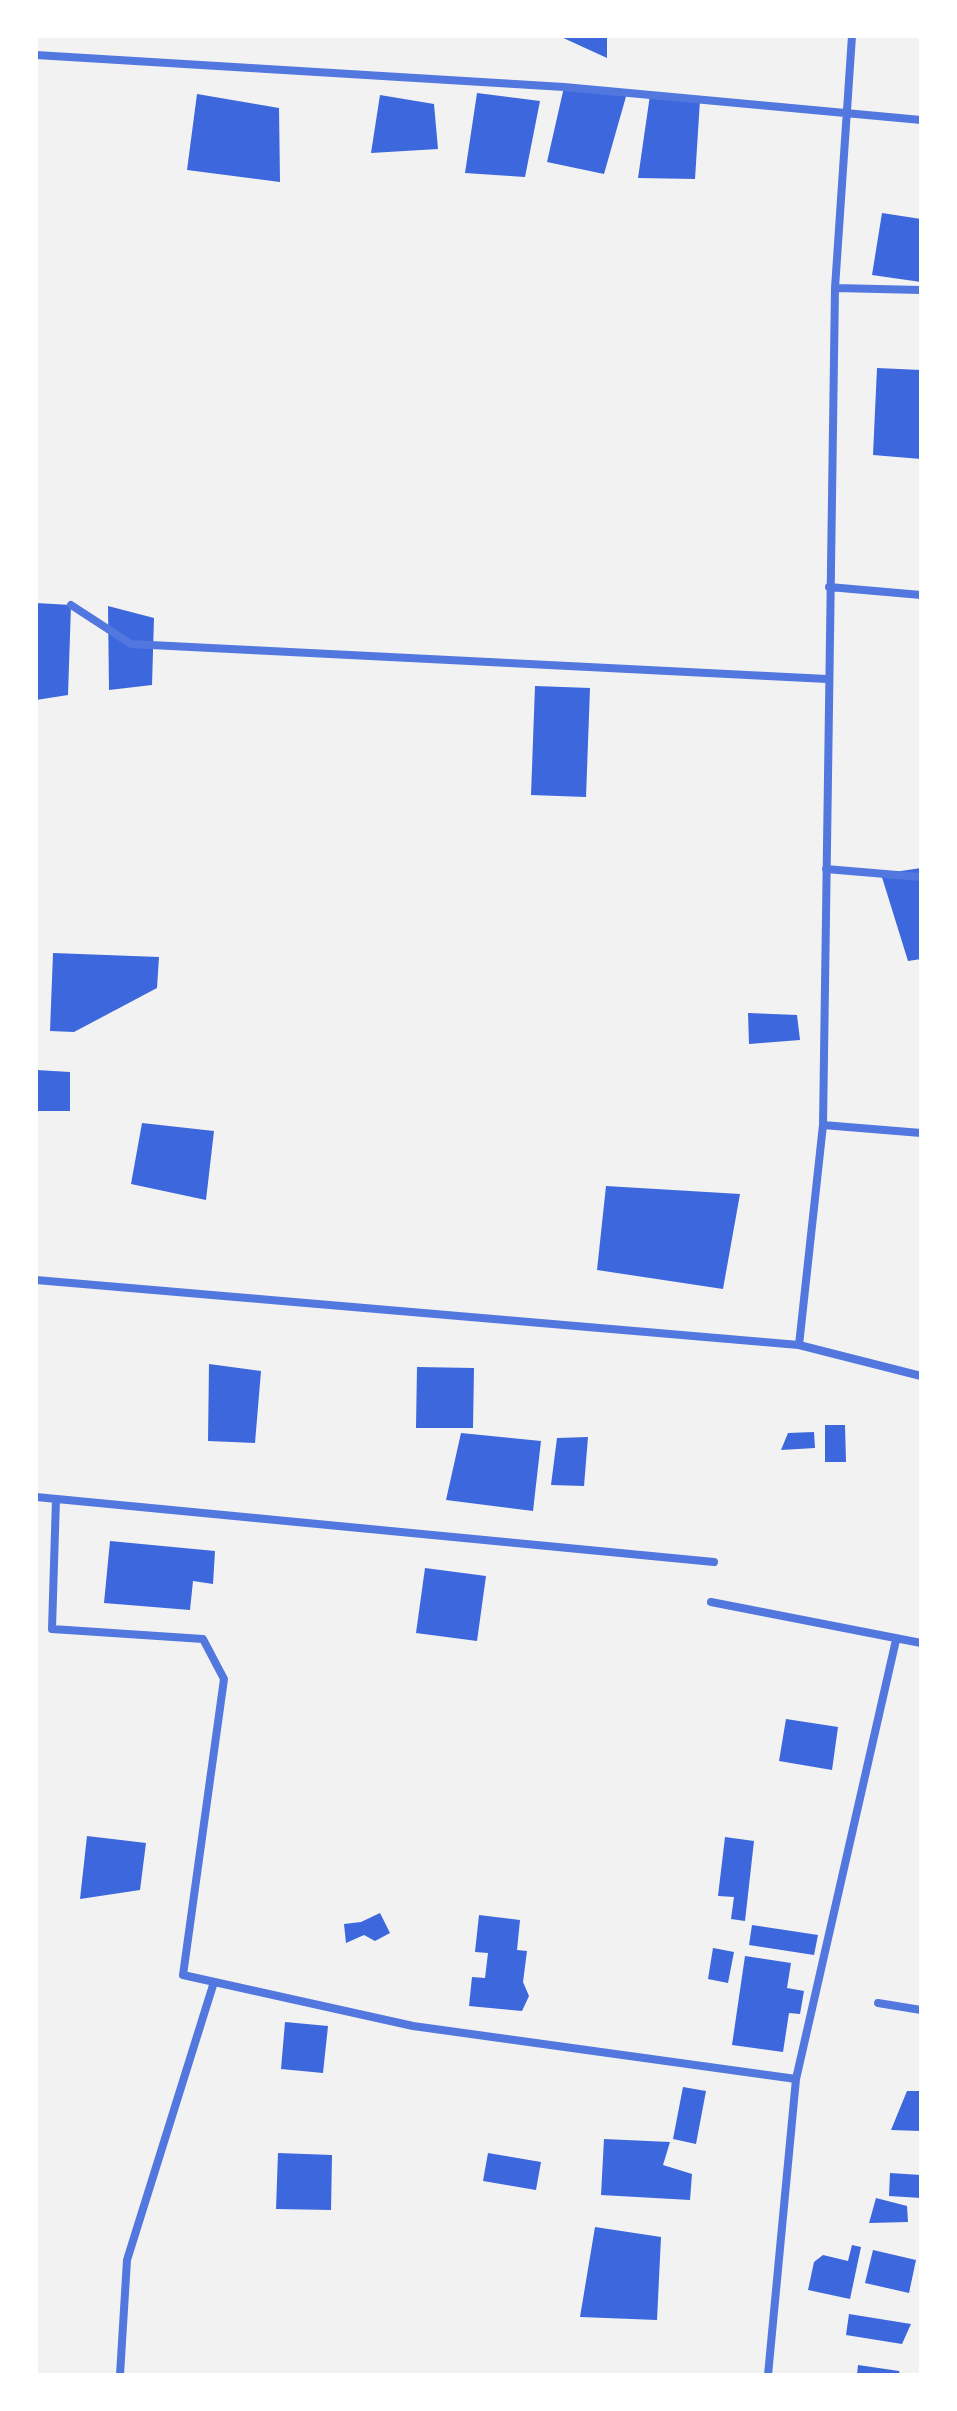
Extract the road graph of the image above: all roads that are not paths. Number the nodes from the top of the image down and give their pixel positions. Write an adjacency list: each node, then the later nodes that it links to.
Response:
1 (852, 36): 3 (street)
2 (36, 55): 3 (street)
3 (848, 115): 4 (street); 5 (street)
4 (921, 120)
5 (835, 288): 6 (street); 7 (street)
6 (921, 290)
7 (829, 587): 8 (street); 10 (street)
8 (921, 595)
9 (71, 605): 10 (street)
10 (827, 679): 11 (street)
11 (826, 869): 12 (street); 13 (street)
12 (921, 877)
13 (823, 1125): 14 (street); 16 (street)
14 (921, 1133)
15 (36, 1280): 16 (street)
16 (799, 1345): 17 (street)
17 (921, 1376)
18 (36, 1497): 19 (street)
19 (56, 1499): 20 (street); 24 (street)
20 (714, 1562)
21 (711, 1602): 22 (street)
22 (896, 1640): 23 (street); 27 (street)
23 (921, 1643)
24 (214, 1982): 27 (street); 28 (street)
25 (878, 2003): 26 (street)
26 (921, 2010)
27 (796, 2079): 29 (street)
28 (120, 2375)
29 (768, 2375)

